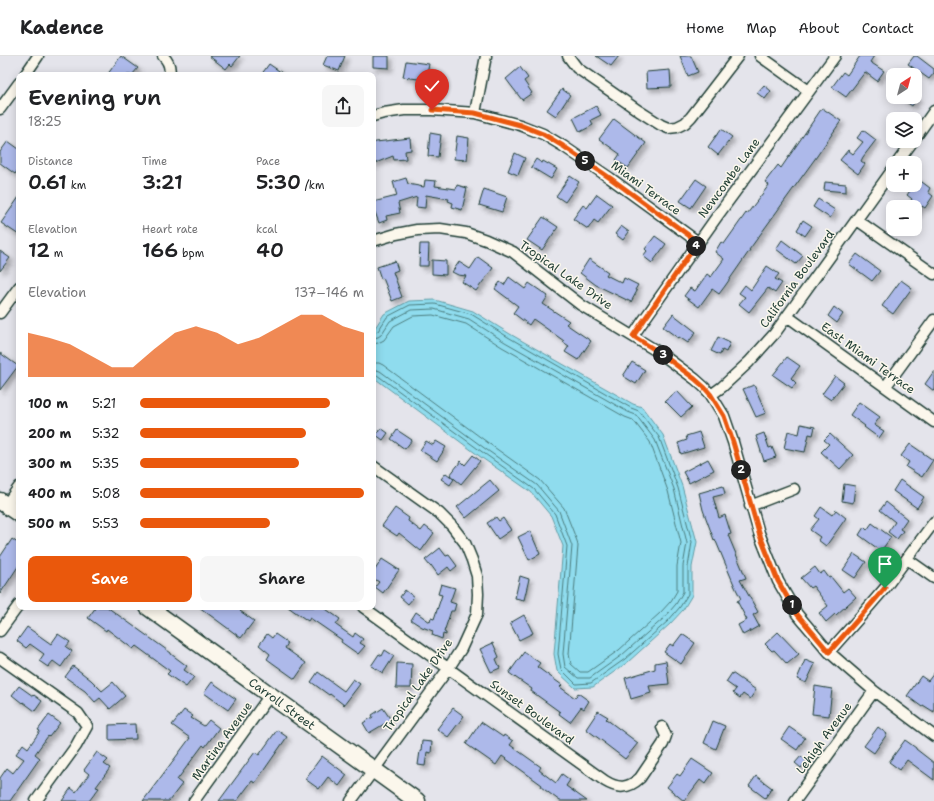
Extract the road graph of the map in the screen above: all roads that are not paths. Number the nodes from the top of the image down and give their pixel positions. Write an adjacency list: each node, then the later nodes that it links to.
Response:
1 (38, 56): 8 (street)
2 (163, 56): 9 (street)
3 (486, 56): 14 (street)
4 (568, 56): 5 (street)
5 (738, 56)
6 (760, 56): 11 (street)
7 (835, 56): 11 (street, Newcombe Lane)
8 (27, 72)
9 (169, 72)
10 (16, 87): 12 (street)
11 (809, 91): 20 (street, Newcombe Lane)
12 (0, 110)
13 (934, 111): 16 (street)
14 (475, 113): 15 (street, Miami Terrace); 20 (street, Miami Terrace)
15 (376, 115)
16 (922, 128)
17 (886, 179): 18 (street, California Boulevard)
18 (856, 220): 21 (street); 24 (street, California Boulevard)
19 (376, 240): 26 (street, Tropical Lake Drive)
20 (698, 242): 26 (street, Newcombe Lane)
21 (934, 274)
22 (16, 291): 23 (street)
23 (0, 313)
24 (787, 316): 27 (street, East Miami Terrace); 28 (street, California Boulevard)
25 (934, 320): 27 (street)
26 (633, 336): 28 (street, Tropical Lake Drive)
27 (886, 386): 29 (street, East Miami Terrace)
28 (711, 395): 34 (street, Tropical Lake Drive)
29 (934, 422)
30 (376, 468): 45 (street, Tropical Lake Drive)
31 (794, 489): 34 (street)
32 (16, 491): 33 (street)
33 (3, 503): 35 (main road)
34 (750, 506): 43 (street, Tropical Lake Drive)
35 (16, 512)
36 (934, 522): 37 (street)
37 (907, 559): 38 (street); 43 (street)
38 (934, 578)
39 (16, 609): 42 (street)
40 (152, 610): 47 (main road, Carroll Street)
41 (367, 610): 45 (street, Sunset Boulevard)
42 (0, 631)
43 (829, 652): 46 (street, Tropical Lake Drive)
44 (0, 658): 51 (street)
45 (448, 669): 48 (street, Sunset Boulevard); 50 (street, Tropical Lake Drive)
46 (874, 691): 49 (street, Tropical Lake Drive); 55 (street, Lehigh Avenue)
47 (270, 695): 50 (main road, Carroll Street); 52 (street, Martina Avenue)
48 (662, 727)
49 (934, 736)
50 (374, 770): 53 (street, Tropical Lake Drive); 54 (main road, Carroll Street)
51 (36, 801)
52 (194, 801)
53 (351, 801)
54 (417, 801)
55 (795, 801)

